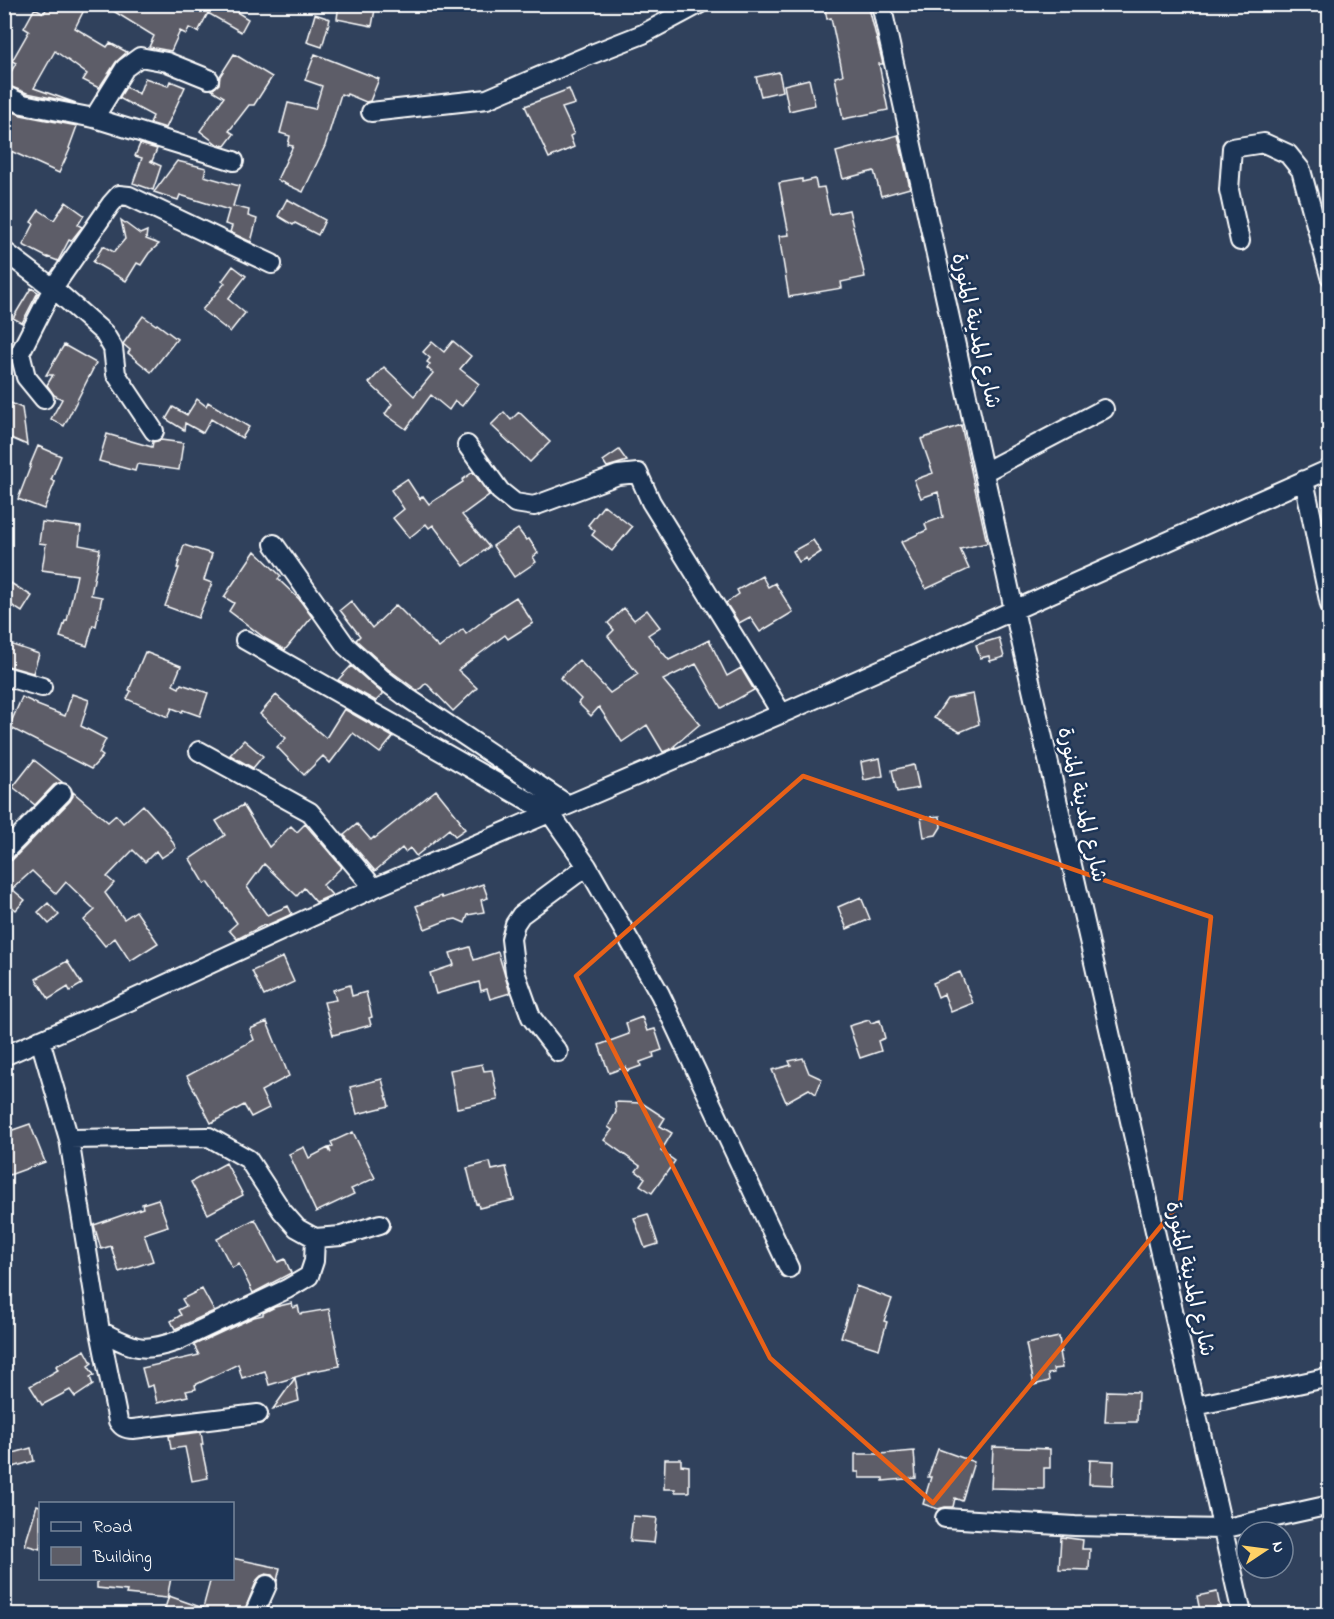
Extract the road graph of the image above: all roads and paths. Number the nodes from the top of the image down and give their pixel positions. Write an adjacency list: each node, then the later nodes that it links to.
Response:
1 (699, 4): 3 (street)
2 (880, 4): 19 (street, شارع المدينة المنورة)
3 (670, 11): 6 (street)
4 (210, 78): 7 (street)
5 (4, 95): 7 (street)
6 (371, 112)
7 (94, 118): 8 (street)
8 (234, 161)
9 (1240, 241): 12 (street)
10 (4, 250): 13 (street)
11 (272, 264): 13 (street)
12 (1329, 276)
13 (53, 288): 14 (street); 16 (street)
14 (44, 399)
15 (1104, 410): 19 (street)
16 (154, 431)
17 (467, 445): 27 (street)
18 (1329, 469): 20 (street)
19 (984, 472): 23 (street, شارع المدينة المنورة)
20 (1304, 480): 22 (street); 23 (street)
21 (274, 544): 30 (street)
22 (1329, 604)
23 (1014, 610): 27 (street); 44 (street, شارع المدينة المنورة)
24 (245, 640): 31 (street)
25 (4, 676): 26 (street)
26 (42, 687)
27 (782, 714): 30 (street)
28 (199, 751): 34 (street)
29 (62, 793): 32 (street)
30 (568, 805): 31 (street)
31 (550, 813): 33 (street); 34 (street)
32 (4, 852)
33 (587, 866): 36 (street); 41 (street)
34 (374, 888): 35 (street)
35 (40, 1040): 37 (street); 38 (street)
36 (558, 1052)
37 (4, 1056)
38 (69, 1139): 40 (street); 42 (street)
39 (380, 1224): 40 (street)
40 (315, 1238): 42 (street)
41 (789, 1268)
42 (100, 1331): 45 (street)
43 (1329, 1377): 44 (street)
44 (1195, 1406): 48 (street, شارع المدينة المنورة)
45 (258, 1414)
46 (1329, 1506): 48 (street)
47 (945, 1518): 48 (street)
48 (1222, 1529): 51 (street, شارع المدينة المنورة)
49 (267, 1585): 50 (street)
50 (254, 1614)
51 (1242, 1614)

